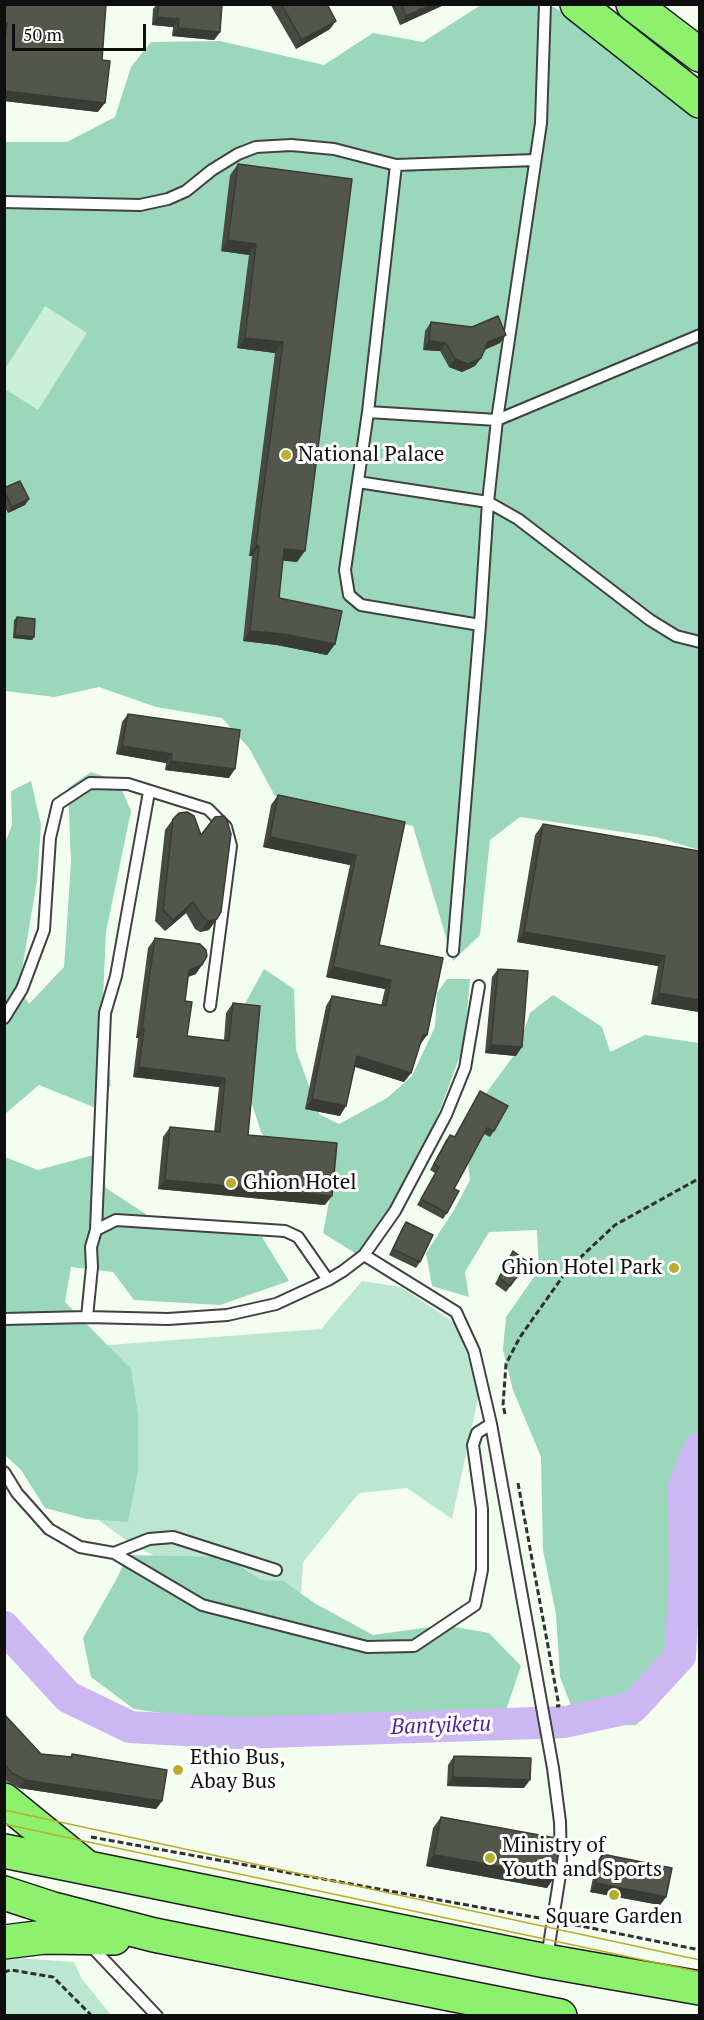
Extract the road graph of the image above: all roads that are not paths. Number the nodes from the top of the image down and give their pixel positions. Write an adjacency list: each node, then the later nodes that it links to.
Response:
1 (545, 4): 6 (lane)
2 (577, 4): 5 (main road)
3 (633, 4): 4 (main road)
4 (699, 55)
5 (699, 101)
6 (535, 160): 7 (lane); 11 (lane)
7 (396, 165): 8 (lane); 10 (lane)
8 (4, 201)
9 (699, 334): 11 (lane)
10 (368, 412): 11 (lane); 12 (lane)
11 (497, 420): 13 (lane)
12 (358, 482): 13 (lane); 14 (lane)
13 (488, 502): 14 (lane); 15 (lane)
14 (480, 625): 17 (lane)
15 (699, 642)
16 (149, 792): 19 (lane); 20 (lane); 21 (lane)
17 (453, 951)
18 (478, 986): 22 (lane)
19 (210, 1006)
20 (4, 1018)
21 (96, 1230): 23 (lane); 24 (lane)
22 (364, 1254): 23 (lane); 26 (lane)
23 (328, 1280): 24 (lane)
24 (87, 1317): 25 (lane)
25 (4, 1319)
26 (491, 1424): 28 (lane); 37 (lane)
27 (4, 1472): 28 (lane)
28 (114, 1553): 29 (lane)
29 (276, 1570)
30 (4, 1800): 32 (main road)
31 (4, 1851): 32 (main road)
32 (86, 1867): 37 (main road)
33 (4, 1893): 34 (main road)
34 (154, 1935): 35 (main road); 40 (main road)
35 (83, 1937): 36 (main road); 39 (lane)
36 (4, 1942)
37 (546, 1961): 38 (main road)
38 (699, 1988)
39 (157, 2016)
40 (560, 2016)

